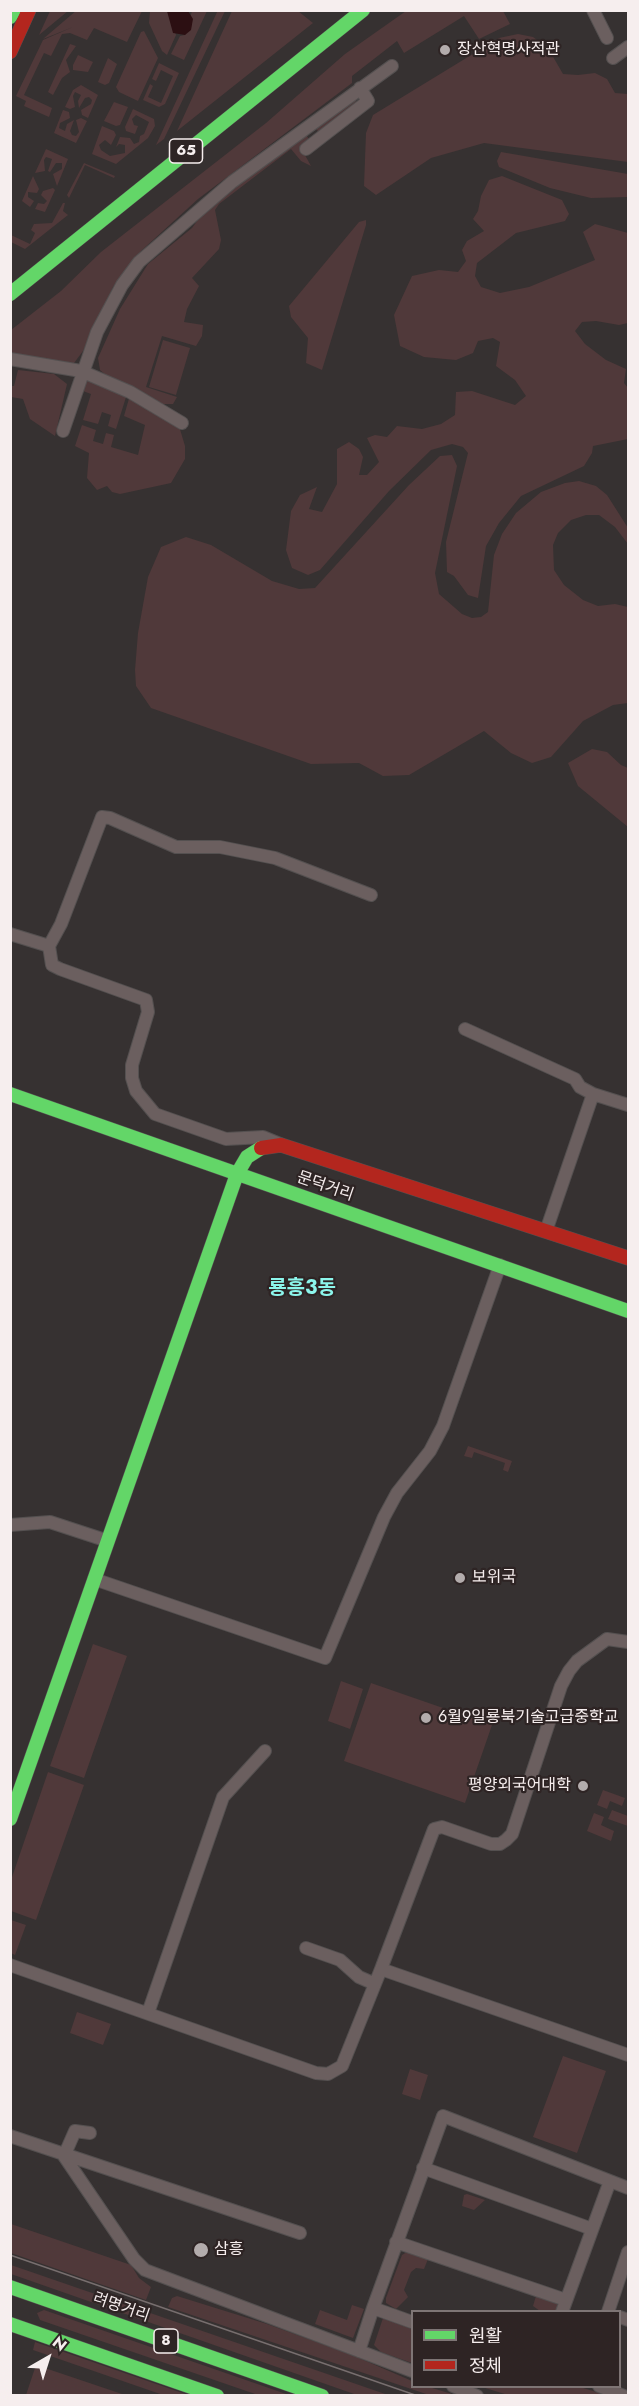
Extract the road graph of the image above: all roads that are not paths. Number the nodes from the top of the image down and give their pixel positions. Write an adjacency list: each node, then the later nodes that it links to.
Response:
1 (14, 10): 5 (main road)
2 (29, 10): 8 (main road)
3 (363, 10): 13 (main road, 65)
4 (593, 10): 6 (street)
5 (10, 18)
6 (607, 38)
7 (628, 47): 9 (street)
8 (10, 52)
9 (613, 58)
10 (392, 66): 11 (street)
11 (360, 88): 12 (street); 15 (street)
12 (306, 149)
13 (10, 294)
14 (10, 359): 15 (street)
15 (81, 371): 16 (street); 17 (street)
16 (182, 423)
17 (63, 431)
18 (372, 895): 20 (street)
19 (10, 934): 20 (street)
20 (50, 946): 25 (street)
21 (465, 1029): 23 (street)
22 (10, 1094): 26 (main road, 문덕거리)
23 (593, 1094): 24 (street); 27 (street)
24 (628, 1105)
25 (281, 1145): 26 (main road); 27 (main road)
26 (237, 1174): 29 (main road, 문덕거리); 32 (main road)
27 (546, 1231): 28 (main road)
28 (628, 1258)
29 (500, 1265): 30 (main road, 문덕거리); 33 (street)
30 (628, 1311)
31 (10, 1525): 32 (street)
32 (108, 1541): 33 (main road)
33 (94, 1580): 36 (main road)
34 (628, 1642): 39 (street)
35 (265, 1751): 41 (street)
36 (10, 1819)
37 (306, 1948): 40 (street)
38 (10, 1965): 41 (street)
39 (381, 1969): 40 (street); 42 (street)
40 (375, 1984): 41 (street)
41 (148, 2013)
42 (628, 2055)
43 (90, 2133): 45 (street)
44 (10, 2136): 45 (street)
45 (64, 2156): 50 (street); 59 (street)
46 (423, 2168): 47 (street); 49 (street); 51 (street)
47 (610, 2181): 48 (street); 49 (street)
48 (628, 2188)
49 (592, 2229): 54 (street)
50 (300, 2233)
51 (396, 2242): 54 (street); 55 (street)
52 (628, 2252): 56 (street)
53 (10, 2287): 64 (main road, 려명거리 / 8)
54 (564, 2306)
55 (373, 2308): 57 (street); 59 (street)
56 (609, 2310)
57 (411, 2322)
58 (10, 2324): 63 (main road, 8)
59 (359, 2351): 60 (street)
60 (411, 2371)
61 (458, 2388): 65 (street)
62 (603, 2388): 66 (street)
63 (218, 2396)
64 (322, 2396)
65 (477, 2396)
66 (624, 2396)

